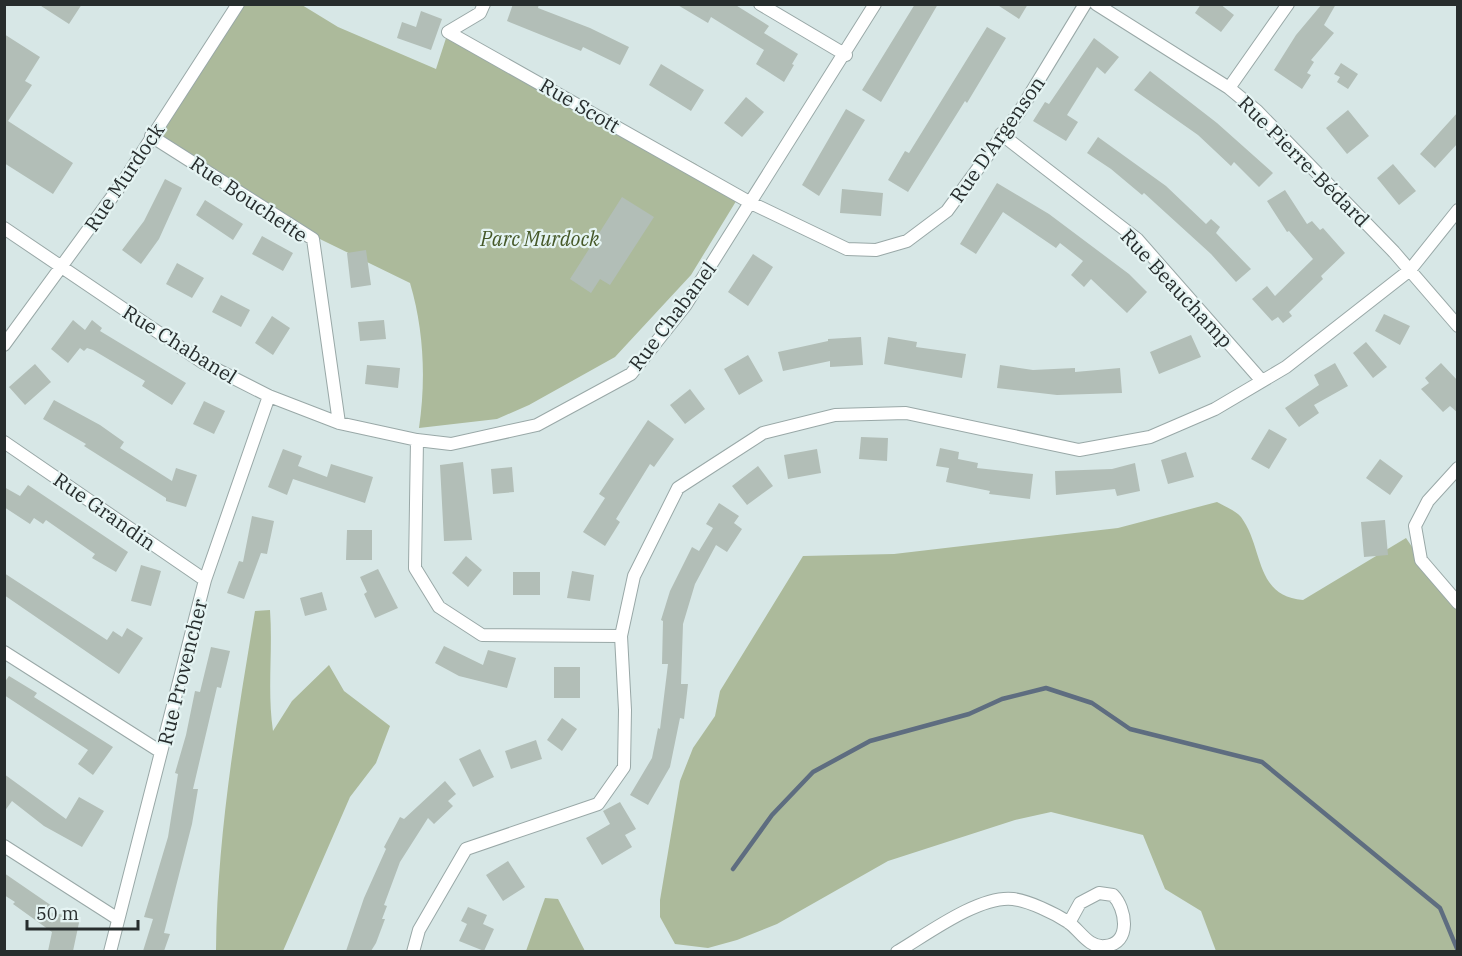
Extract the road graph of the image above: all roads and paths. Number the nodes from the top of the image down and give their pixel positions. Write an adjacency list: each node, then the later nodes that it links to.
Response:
1 (238, 4): 11 (street, Rue Murdock)
2 (484, 4): 12 (street, Rue Scott)
3 (760, 4): 8 (street)
4 (875, 4): 8 (street, Rue Chabanel)
5 (1085, 4): 10 (street, Rue D'Argenson)
6 (1096, 4): 9 (street, Rue Pierre-Bédard)
7 (1288, 4): 9 (street)
8 (846, 55): 12 (street, Rue Chabanel)
9 (1229, 88): 16 (street, Rue Pierre-Bédard)
10 (1001, 134): 12 (street, Rue D'Argenson); 19 (street, Rue Beauchamp)
11 (151, 136): 15 (street, Rue Murdock); 21 (street, Rue Bouchette)
12 (751, 203): 22 (street, Rue Chabanel)
13 (1458, 210): 16 (street)
14 (4, 228): 15 (street, Rue Chabanel)
15 (62, 267): 18 (street, Rue Murdock); 20 (street, Rue Chabanel)
16 (1410, 270): 17 (street, Rue Pierre-Bédard); 19 (street)
17 (1458, 326)
18 (4, 345)
19 (1262, 381): 27 (street)
20 (269, 396): 21 (street, Rue Chabanel); 25 (street, Rue Provencher)
21 (339, 423): 22 (street, Rue Chabanel)
22 (417, 440): 27 (street)
23 (4, 442): 25 (street, Rue Grandin)
24 (1458, 468): 26 (street)
25 (205, 580): 29 (street, Rue Provencher)
26 (1458, 603)
27 (621, 636): 34 (street)
28 (4, 652): 29 (street)
29 (161, 752): 31 (street, Rue Provencher)
30 (4, 846): 31 (street)
31 (118, 919): 33 (street, Rue Provencher)
32 (1069, 923): 32 (street); 35 (street)
33 (110, 951)
34 (413, 951)
35 (897, 951)

